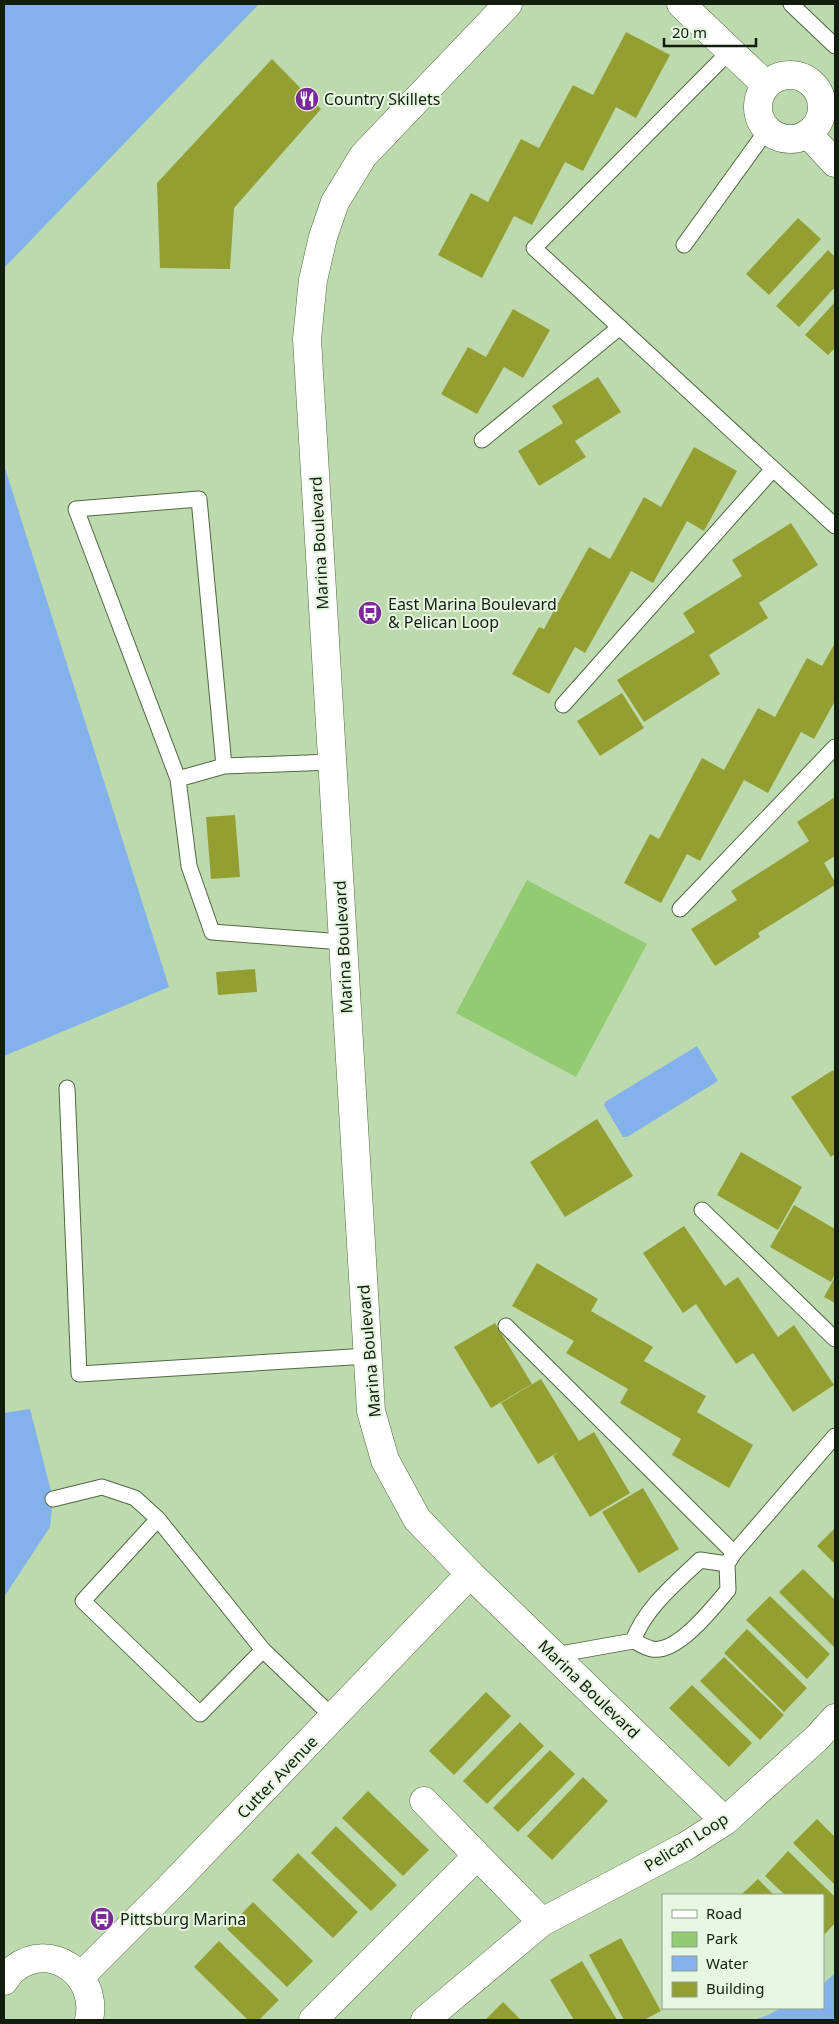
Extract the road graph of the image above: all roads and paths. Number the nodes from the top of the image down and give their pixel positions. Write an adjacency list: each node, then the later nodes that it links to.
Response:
1 (508, 4): 17 (street, Marina Boulevard)
2 (681, 4): 5 (street)
3 (791, 4): 4 (lane)
4 (835, 46)
5 (731, 50): 6 (street); 11 (lane)
6 (766, 85): 7 (street); 8 (street)
7 (768, 130): 8 (street); 10 (lane)
8 (808, 134): 9 (street)
9 (835, 163)
10 (684, 244)
11 (620, 327): 12 (lane); 13 (lane)
12 (482, 440)
13 (774, 469): 14 (lane); 15 (lane)
14 (835, 526)
15 (563, 704)
16 (835, 747): 20 (lane)
17 (332, 762): 18 (lane); 21 (street, Marina Boulevard)
18 (224, 766): 19 (lane); 19 (lane)
19 (178, 779): 21 (lane)
20 (680, 909)
21 (343, 942): 26 (street, Marina Boulevard)
22 (67, 1088): 26 (lane)
23 (702, 1210): 25 (lane)
24 (506, 1326): 30 (lane)
25 (835, 1339)
26 (368, 1356): 31 (street, Marina Boulevard)
27 (835, 1436): 30 (lane)
28 (53, 1499): 29 (lane)
29 (158, 1519): 33 (lane); 33 (lane)
30 (730, 1559): 32 (lane); 32 (lane)
31 (470, 1574): 34 (street, Marina Boulevard); 35 (street, Cutter Avenue)
32 (634, 1641): 34 (lane)
33 (263, 1650): 35 (lane)
34 (555, 1655): 38 (street, Marina Boulevard)
35 (334, 1718): 41 (street, Cutter Avenue)
36 (835, 1718): 38 (street, Pelican Loop)
37 (424, 1801): 39 (street)
38 (725, 1821): 40 (street, Pelican Loop)
39 (477, 1856): 40 (street); 44 (street)
40 (542, 1922): 45 (street, Pelican Loop)
41 (81, 1976): 42 (street); 43 (street)
42 (4, 1981)
43 (89, 2020)
44 (313, 2020)
45 (425, 2020)

